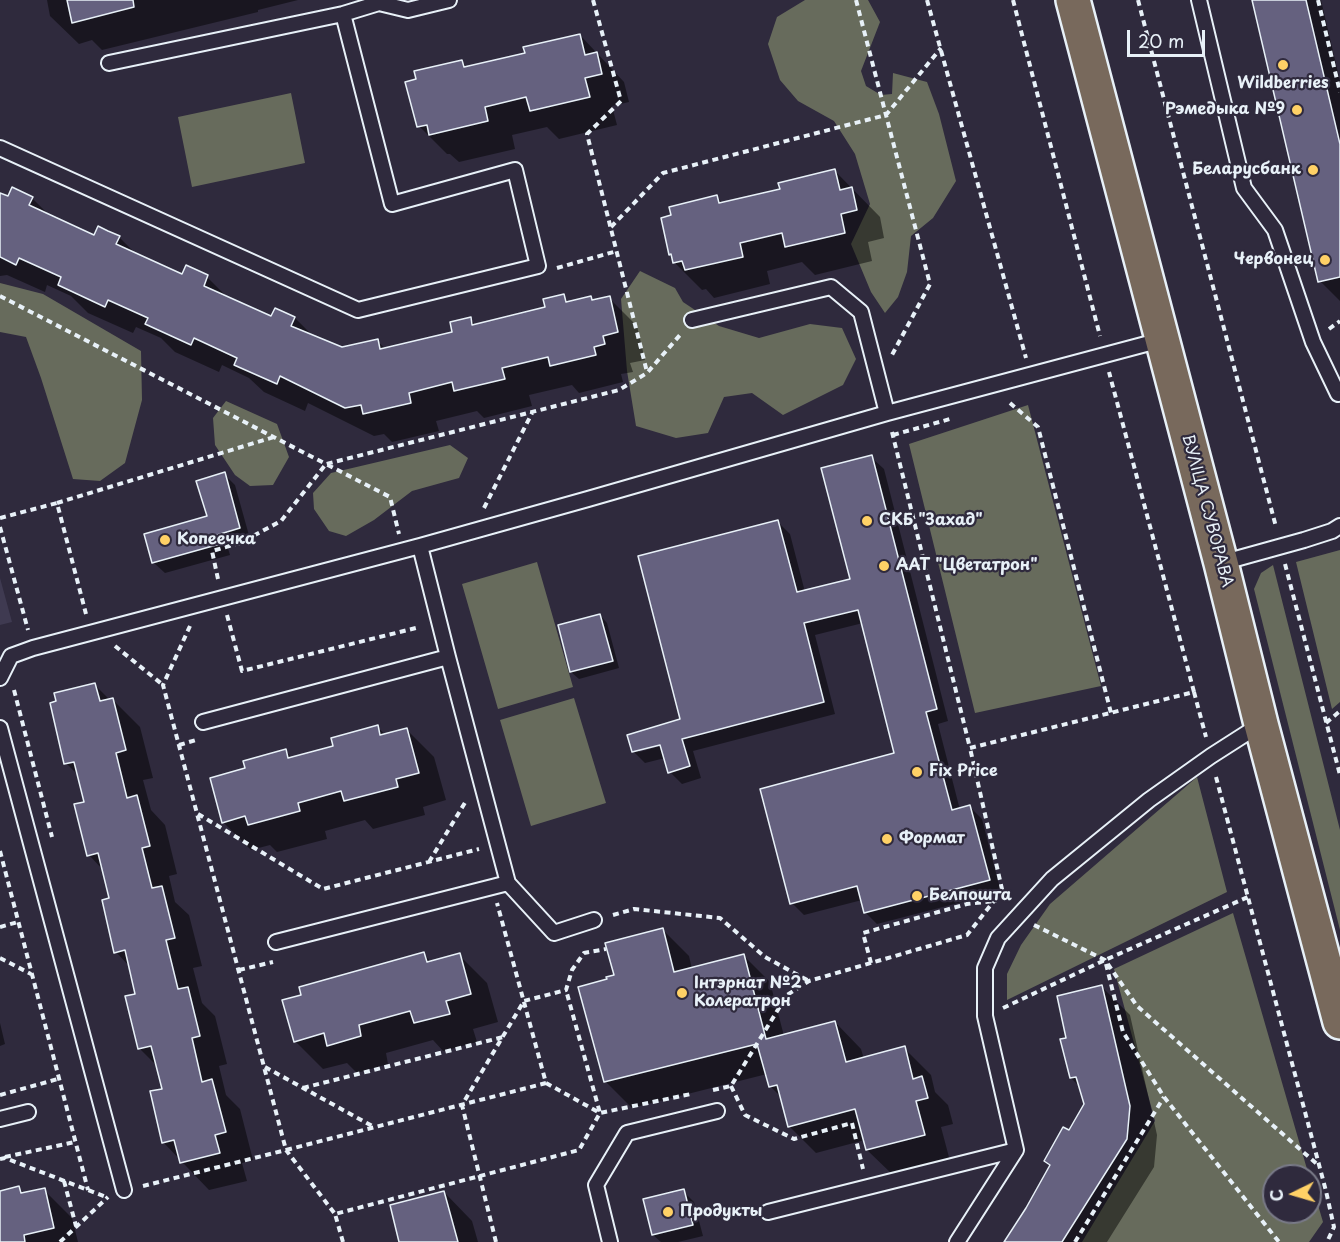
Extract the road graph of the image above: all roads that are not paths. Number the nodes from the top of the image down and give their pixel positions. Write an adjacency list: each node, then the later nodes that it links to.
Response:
1 (449, 0): 4 (lane)
2 (1073, 0): 9 (main road, ВУЛІЦА СУВОРАВА)
3 (1199, 0): 10 (lane)
4 (379, 2): 5 (lane)
5 (343, 14): 6 (lane); 7 (lane)
6 (109, 63)
7 (0, 148)
8 (692, 320): 11 (lane)
9 (1161, 340): 11 (lane); 14 (main road, ВУЛІЦА СУВОРАВА)
10 (1339, 397)
11 (887, 413): 13 (lane)
12 (1340, 525): 14 (lane)
13 (420, 546): 15 (lane); 16 (lane)
14 (1221, 563): 18 (main road, ВУЛІЦА СУВОРАВА)
15 (448, 657): 17 (lane); 20 (lane)
16 (6, 680)
17 (203, 722)
18 (1261, 724): 21 (main road, ВУЛІЦА СУВОРАВА); 29 (lane)
19 (0, 728): 30 (lane)
20 (507, 884): 22 (lane); 23 (lane)
21 (1311, 910): 24 (main road); 25 (main road, ВУЛІЦА СУВОРАВА)
22 (594, 920)
23 (276, 942)
24 (1340, 972)
25 (1340, 1022)
26 (717, 1111): 32 (lane)
27 (28, 1112): 28 (lane)
28 (0, 1119)
29 (1016, 1150): 31 (lane); 33 (lane)
30 (124, 1190)
31 (768, 1212)
32 (610, 1242)
33 (957, 1242)

